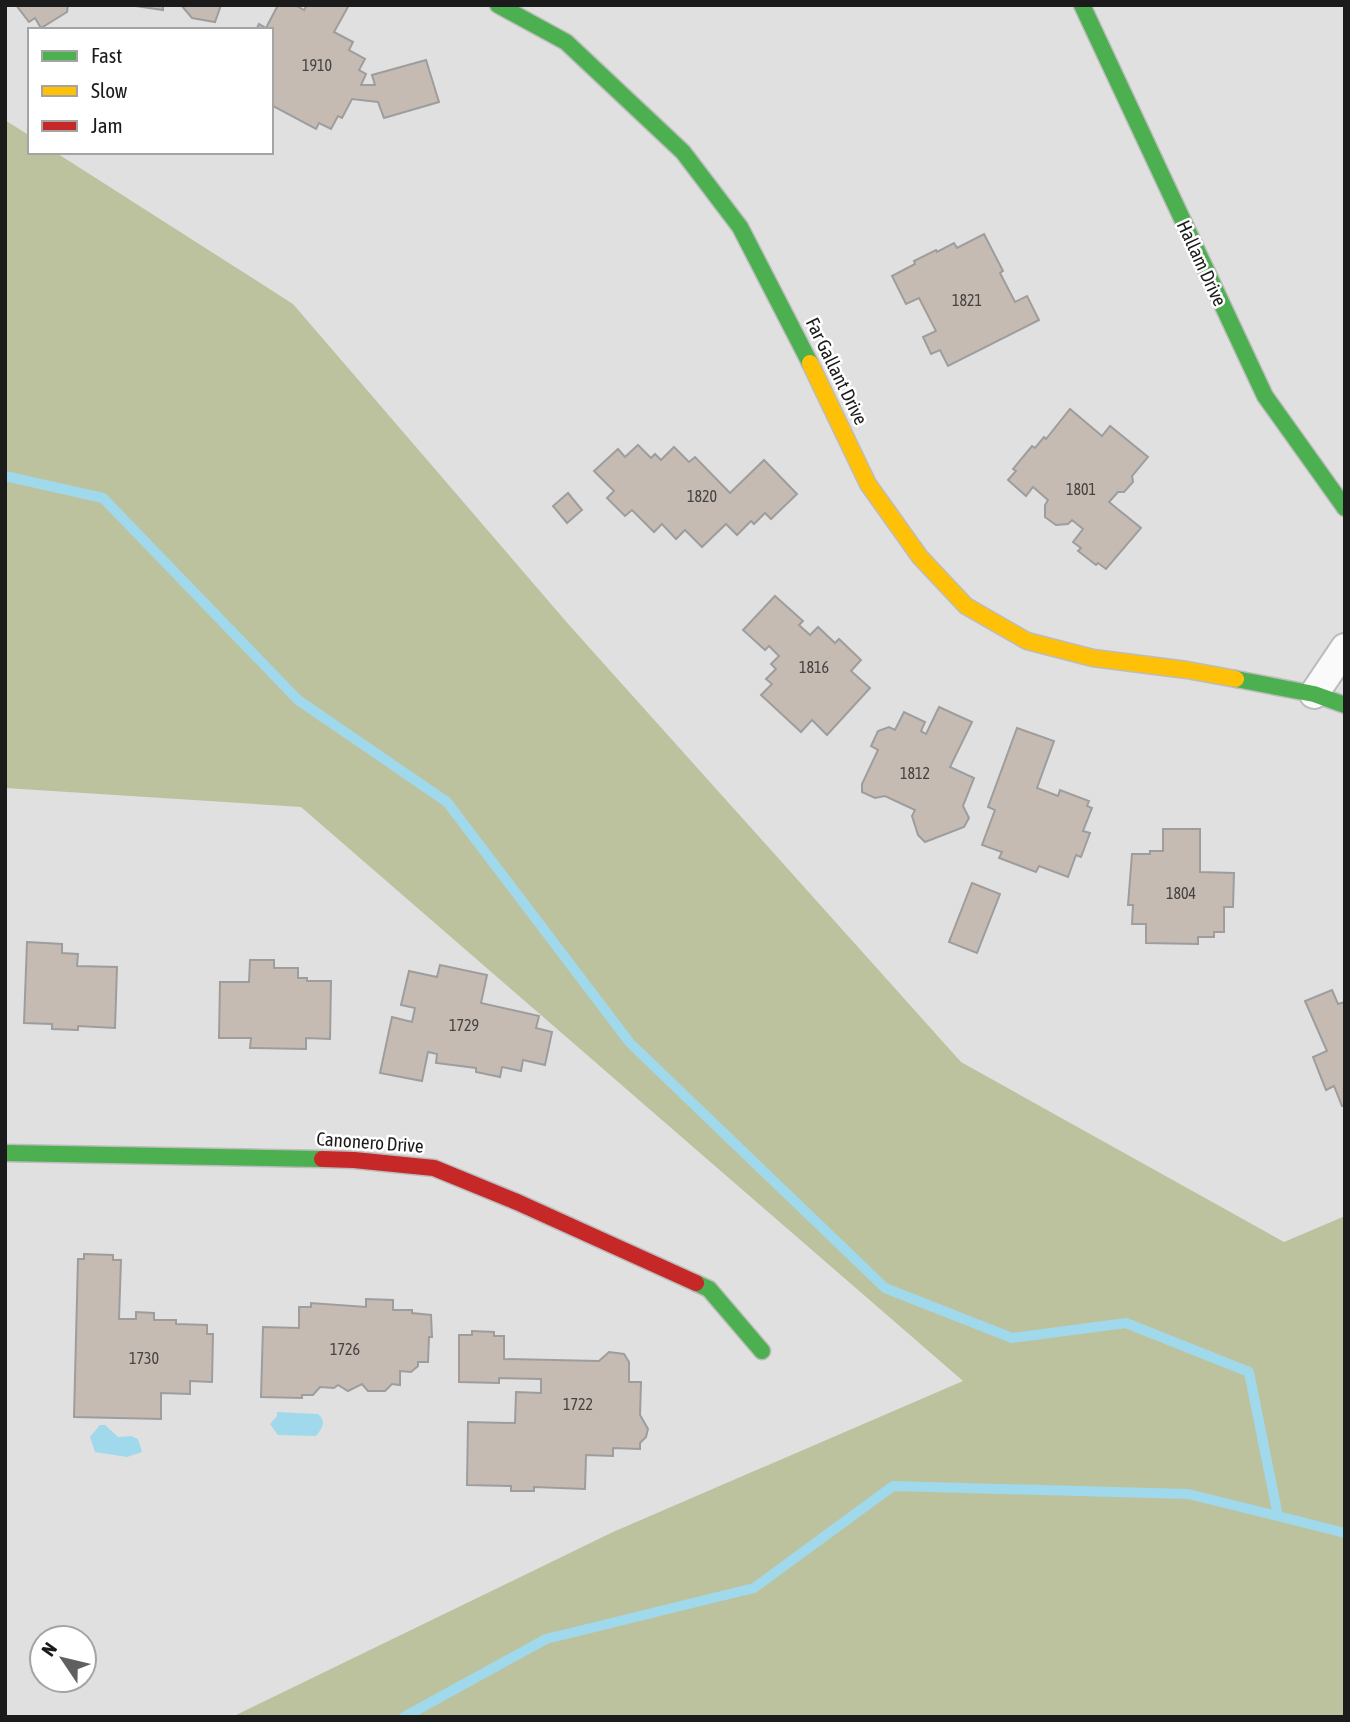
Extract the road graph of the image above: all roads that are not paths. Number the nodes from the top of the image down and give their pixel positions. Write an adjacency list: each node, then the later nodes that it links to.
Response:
1 (498, 5): 5 (street, Far Gallant Drive)
2 (1082, 5): 3 (street, Hallam Drive)
3 (1345, 508)
4 (1345, 648): 5 (street)
5 (1314, 694): 6 (street)
6 (1345, 705)
7 (5, 1153): 8 (street, Canonero Drive)
8 (762, 1351)

